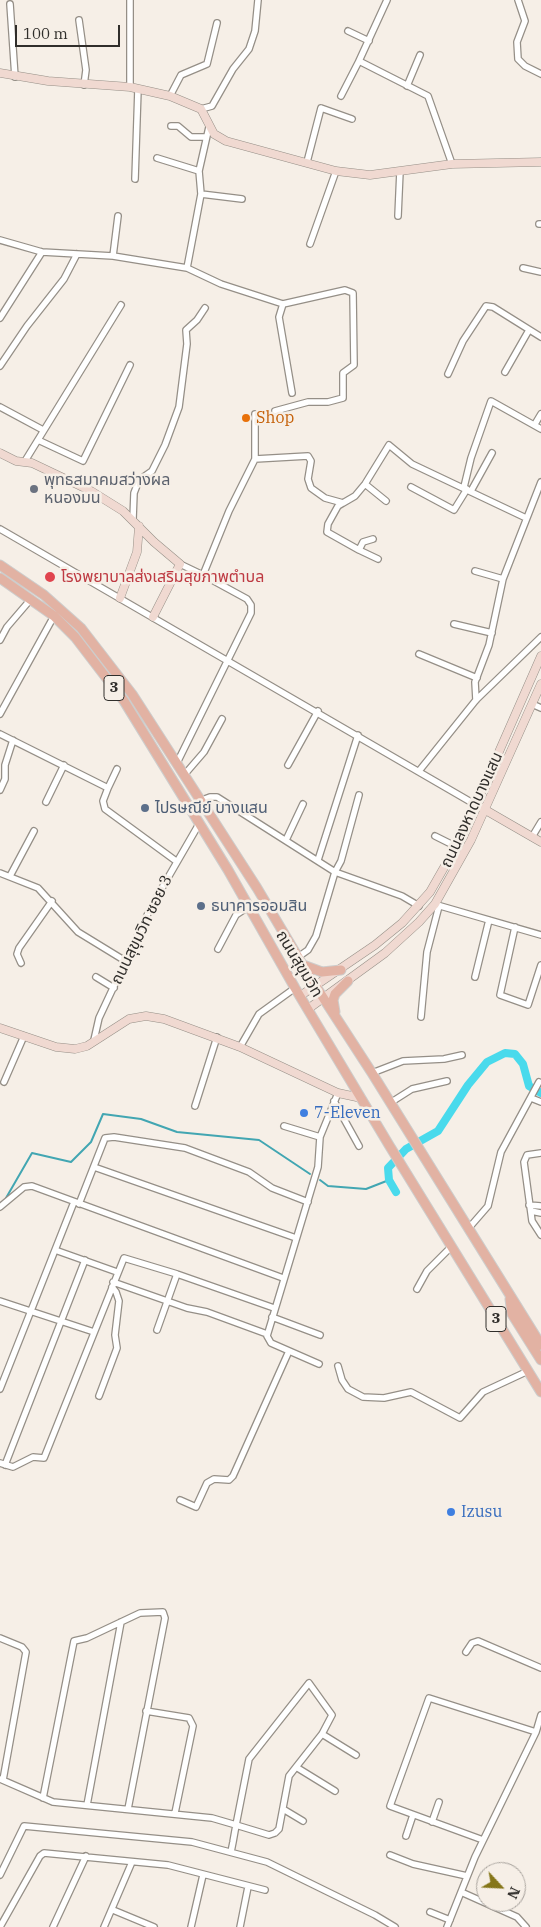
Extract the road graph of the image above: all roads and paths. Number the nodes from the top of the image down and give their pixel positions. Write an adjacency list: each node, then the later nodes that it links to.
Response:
1 (130, 0): 17 (street)
2 (258, 0): 20 (street)
3 (386, 0): 9 (street)
4 (518, 0): 13 (street)
5 (10, 4): 14 (street)
6 (79, 20): 15 (street)
7 (217, 23): 18 (street)
8 (348, 31): 9 (street)
9 (369, 40): 11 (street)
10 (420, 55): 16 (street)
11 (359, 62): 16 (street); 19 (street)
12 (0, 74): 14 (street)
13 (541, 74)
14 (15, 77): 15 (street)
15 (84, 85): 17 (street)
16 (407, 86): 28 (street)
17 (134, 88): 18 (street); 32 (street)
18 (170, 96): 20 (street)
19 (342, 96)
20 (201, 110): 23 (street)
21 (352, 119): 26 (street)
22 (171, 126): 24 (street)
23 (209, 127): 24 (street); 26 (street)
24 (205, 137): 29 (street)
25 (157, 158): 29 (street)
26 (307, 162): 30 (street)
27 (541, 162): 28 (street)
28 (452, 164): 31 (street)
29 (199, 171): 33 (street)
30 (336, 171): 31 (street); 38 (street)
31 (400, 171): 36 (street)
32 (135, 180)
33 (201, 194): 34 (street); 42 (street)
34 (242, 199)
35 (118, 216): 41 (street)
36 (398, 216)
37 (1, 243): 39 (street)
38 (310, 244)
39 (42, 252): 40 (street); 48 (street)
40 (77, 254): 41 (street); 52 (street)
41 (113, 256): 42 (street)
42 (187, 268): 45 (street)
43 (523, 268): 44 (street)
44 (541, 272)
45 (283, 304): 55 (street); 57 (street)
46 (120, 305): 62 (street)
47 (204, 308): 75 (street)
48 (0, 318)
49 (529, 330): 50 (street); 53 (street); 54 (street)
50 (541, 337)
51 (130, 365): 63 (street)
52 (0, 366)
53 (505, 372)
54 (448, 374)
55 (292, 393)
56 (0, 407): 62 (street)
57 (275, 411)
58 (255, 414): 66 (street)
59 (541, 414): 60 (street)
60 (535, 424): 61 (street); 71 (street)
61 (541, 429)
62 (43, 430): 63 (street)
63 (38, 440): 67 (street)
64 (0, 453): 67 (street)
65 (492, 453): 71 (street)
66 (255, 459): 73 (street); 84 (street)
67 (25, 461): 75 (street)
68 (541, 482): 74 (street)
69 (365, 484): 71 (street); 72 (street); 73 (street)
70 (411, 487): 71 (street)
71 (467, 489): 74 (street)
72 (386, 501)
73 (343, 504): 79 (street)
74 (526, 518): 86 (street)
75 (133, 519): 76 (street)
76 (139, 526): 81 (street); 88 (street)
77 (0, 529): 88 (street)
78 (373, 539): 79 (street)
79 (359, 550): 80 (street)
80 (378, 559)
81 (180, 564): 84 (street); 90 (street)
82 (0, 565): 109 (main road, ถนนสุขุมวิท / 3)
83 (475, 571): 86 (street)
84 (203, 575): 97 (street)
85 (0, 578): 87 (main road, ถนนสุขุมวิท / 3)
86 (503, 579): 92 (street)
87 (32, 598): 89 (main road, ถนนสุขุมวิท / 3); 94 (street)
88 (120, 598): 90 (street)
89 (54, 616): 104 (street); 124 (main road, ถนนสุขุมวิท / 3)
90 (153, 617): 97 (street)
91 (454, 624): 92 (street)
92 (492, 633): 98 (street)
93 (541, 637): 100 (street)
94 (0, 640)
95 (419, 654): 98 (street)
96 (541, 656): 121 (street, ถนนลงหาดบางแสน)
97 (228, 660): 103 (street); 109 (street)
98 (477, 678): 100 (street)
99 (541, 684): 101 (street, ถนนลงหาดบางแสน)
100 (476, 700): 113 (street)
101 (532, 704): 102 (street); 122 (street, ถนนลงหาดบางแสน)
102 (541, 708)
103 (318, 711): 107 (street); 111 (street)
104 (0, 714)
105 (222, 719): 114 (street)
106 (0, 734): 108 (street)
107 (358, 735): 113 (street); 131 (street)
108 (13, 740): 110 (street); 116 (street)
109 (178, 763): 114 (main road, ถนนสุขุมวิท / 3)
110 (64, 765): 115 (street); 119 (street)
111 (288, 765)
112 (117, 768): 115 (street)
113 (419, 771): 121 (street)
114 (185, 774): 118 (main road, ถนนสุขุมวิท / 3)
115 (108, 788): 132 (street)
116 (0, 790)
117 (359, 795): 133 (street)
118 (202, 800): 128 (street); 144 (main road, ถนนสุขุมวิท / 3)
119 (46, 802)
120 (303, 804): 128 (street)
121 (476, 804): 122 (street); 130 (street, ถนนลงหาดบางแสน)
122 (485, 809): 127 (street); 137 (street, ถนนลงหาดบางแสน)
123 (541, 822): 127 (street)
124 (199, 824): 132 (street, ถนนสุขุมวิท ซอย 3); 139 (main road, ถนนสุขุมวิท / 3)
125 (34, 831): 135 (street)
126 (435, 836): 130 (street)
127 (532, 837): 129 (street)
128 (286, 840): 131 (street)
129 (541, 842)
130 (457, 847): 138 (street, ถนนลงหาดบางแสน)
131 (318, 860): 133 (street)
132 (176, 862): 145 (street, ถนนสุขุมวิท ซอย 3)
133 (335, 872): 138 (street); 144 (street)
134 (0, 873): 135 (street)
135 (10, 876): 136 (street)
136 (52, 900): 145 (street); 146 (street)
137 (437, 905): 140 (street); 151 (street, ถนนลงหาดบางแสน); 158 (street)
138 (419, 906): 148 (street, ถนนลงหาดบางแสน)
139 (248, 907): 143 (street); 154 (main road, ถนนสุขุมวิท / 3)
140 (489, 920): 141 (street); 149 (street)
141 (515, 927): 142 (street); 147 (street)
142 (541, 935)
143 (218, 949)
144 (301, 961): 148 (main road); 152 (main road, ถนนสุขุมวิท / 3)
145 (127, 962): 153 (street, ถนนสุขุมวิท ซอย 3)
146 (21, 963)
147 (541, 965)
148 (341, 970): 152 (street, ถนนลงหาดบางแสน)
149 (475, 976)
150 (96, 977): 153 (street)
151 (348, 981): 155 (street, ถนนลงหาดบางแสน); 157 (main road)
152 (316, 986): 154 (street, ถนนลงหาดบางแสน); 155 (main road, ถนนสุขุมวิท / 3)
153 (114, 988): 162 (street, ถนนสุขุมวิท ซอย 3)
154 (297, 992): 156 (main road, ถนนสุขุมวิท / 3); 163 (street)
155 (324, 999): 156 (street, ถนนลงหาดบางแสน); 157 (main road, ถนนสุขุมวิท / 3)
156 (308, 1009): 171 (main road, ถนนสุขุมวิท / 3)
157 (336, 1017): 165 (main road, ถนนสุขุมวิท / 3)
158 (421, 1017)
159 (0, 1028): 160 (street)
160 (24, 1036): 162 (street); 167 (street)
161 (217, 1037): 162 (street); 163 (street); 175 (street)
162 (94, 1040)
163 (240, 1047): 169 (street)
164 (462, 1055): 165 (street)
165 (372, 1073): 174 (main road, ถนนสุขุมวิท / 3)
166 (447, 1080): 174 (street)
167 (4, 1082)
168 (539, 1082): 170 (street)
169 (338, 1093): 171 (street); 172 (street)
170 (533, 1096): 173 (street); 187 (street)
171 (361, 1098): 190 (main road, ถนนสุขุมวิท / 3)
172 (334, 1101): 177 (street); 178 (street)
173 (541, 1102)
174 (390, 1103): 187 (main road, ถนนสุขุมวิท / 3)
175 (195, 1106)
176 (284, 1126): 177 (street)
177 (320, 1136): 181 (street)
178 (359, 1146)
179 (541, 1153): 185 (street)
180 (94, 1167): 181 (street); 182 (street); 189 (street)
181 (308, 1202): 189 (street)
182 (77, 1203): 184 (street); 191 (street); 195 (street)
183 (541, 1206): 185 (street)
184 (0, 1207)
185 (530, 1208): 186 (street); 188 (street)
186 (541, 1213)
187 (468, 1229): 198 (main road, ถนนสุขุมวิท / 3)
188 (541, 1235)
189 (296, 1238): 195 (street)
190 (452, 1247): 197 (street); 214 (main road, ถนนสุขุมวิท / 3)
191 (54, 1250): 192 (street); 202 (street)
192 (85, 1260): 193 (street); 204 (street)
193 (117, 1272): 194 (street); 196 (street)
194 (177, 1274): 200 (street); 201 (street)
195 (283, 1278): 201 (street)
196 (112, 1285): 200 (street); 206 (street); 217 (street)
197 (417, 1289)
198 (510, 1296): 209 (main road, ถนนสุขุมวิท / 3); 211 (main road)
199 (0, 1301): 202 (street)
200 (167, 1301): 205 (street); 207 (street)
201 (274, 1308): 203 (street)
202 (30, 1310): 204 (street); 215 (street)
203 (272, 1317): 207 (street); 208 (street)
204 (60, 1320): 206 (street); 218 (street)
205 (157, 1330)
206 (94, 1332): 218 (street)
207 (267, 1334): 210 (street)
208 (320, 1335)
209 (541, 1345)
210 (289, 1350): 212 (street); 219 (street)
211 (541, 1360)
212 (319, 1364)
213 (338, 1366): 214 (street)
214 (528, 1371): 216 (main road, ถนนสุขุมวิท / 3)
215 (0, 1389)
216 (541, 1392)
217 (99, 1396)
218 (3, 1464)
219 (180, 1500)
220 (121, 1622): 224 (street); 232 (street); 234 (street)
221 (0, 1638): 230 (street)
222 (466, 1652): 223 (street)
223 (541, 1668)
224 (146, 1711): 235 (street); 237 (street)
225 (541, 1716): 226 (street)
226 (536, 1732): 238 (street); 243 (street)
227 (322, 1734): 228 (street); 229 (street); 241 (street)
228 (356, 1755)
229 (296, 1768): 231 (street); 236 (street)
230 (1, 1779): 232 (street)
231 (335, 1791)
232 (43, 1798): 234 (street)
233 (439, 1802): 240 (street)
234 (87, 1805): 235 (street)
235 (128, 1808): 237 (street)
236 (283, 1809): 239 (street); 241 (street)
237 (175, 1813): 241 (street)
238 (413, 1815): 240 (street); 242 (street)
239 (303, 1820)
240 (432, 1822): 243 (street)
241 (236, 1825): 244 (street)
242 (406, 1836)
243 (483, 1840): 250 (street)
244 (229, 1852): 248 (street); 263 (street)
245 (390, 1855): 250 (street)
246 (86, 1856): 247 (street); 257 (street); 258 (street)
247 (132, 1862): 249 (street); 254 (street)
248 (0, 1875)
249 (203, 1875): 251 (street); 261 (street)
250 (467, 1876): 253 (street)
251 (248, 1887): 252 (street); 262 (street)
252 (265, 1890)
253 (461, 1892): 256 (street); 265 (street)
254 (113, 1910): 259 (street); 260 (street)
255 (430, 1912): 256 (street)
256 (450, 1920): 264 (street)
257 (0, 1927)
258 (53, 1927)
259 (104, 1927)
260 (154, 1927)
261 (192, 1927)
262 (240, 1927)
263 (395, 1927)
264 (447, 1927)
265 (526, 1927)

